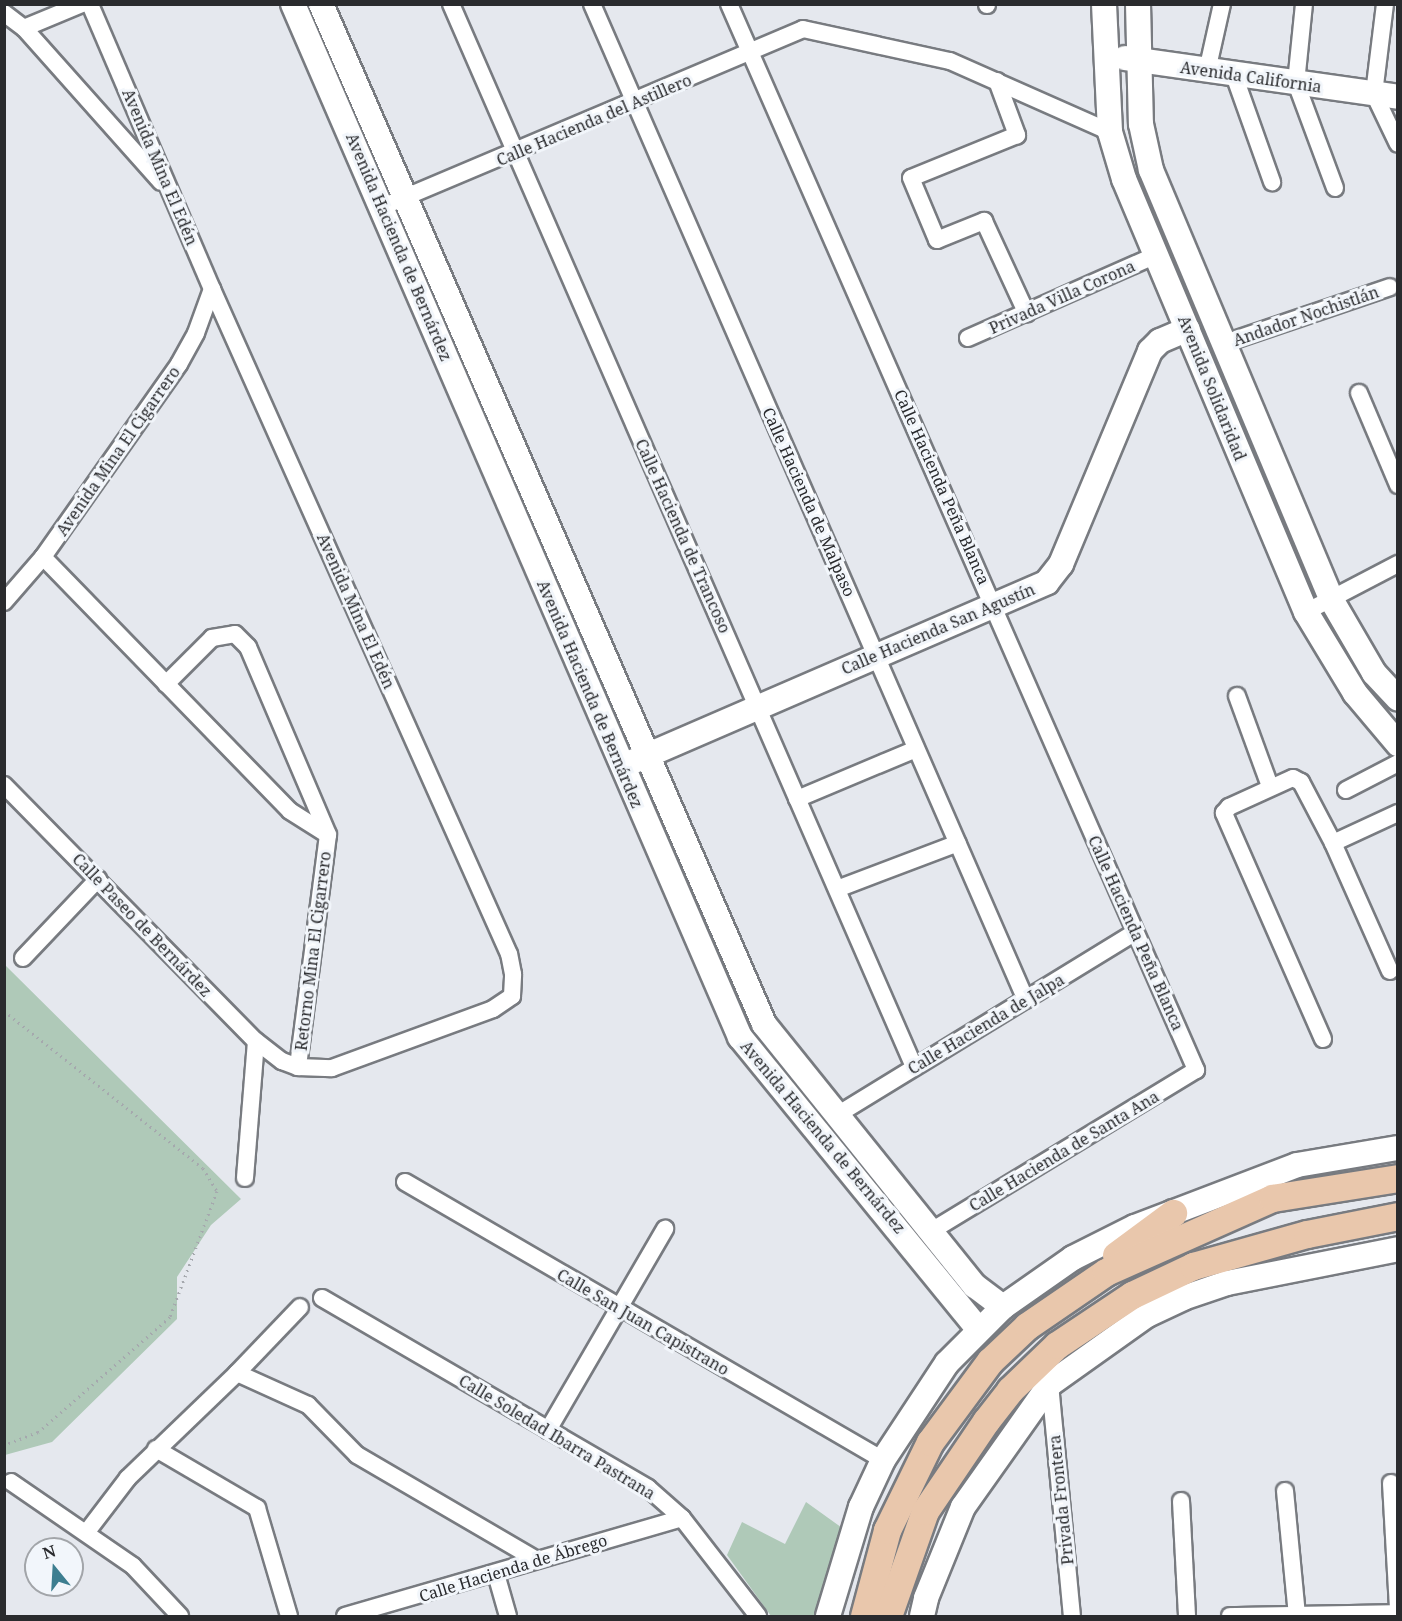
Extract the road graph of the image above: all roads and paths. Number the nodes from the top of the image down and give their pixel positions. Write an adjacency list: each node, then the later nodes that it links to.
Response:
1 (82, 4): 14 (street)
2 (90, 4): 29 (street, Avenida Mina El Edén)
3 (293, 4): 31 (street, Avenida Hacienda de Bernárdez)
4 (321, 4): 30 (street, Avenida Hacienda de Bernárdez)
5 (451, 4): 26 (street, Calle Hacienda de Trancoso)
6 (592, 4): 23 (street, Calle Hacienda de Malpaso)
7 (729, 4): 15 (street, Calle Hacienda Peña Blanca)
8 (1104, 4): 16 (street, Avenida Solidaridad)
9 (1138, 4): 17 (street, Avenida Solidaridad)
10 (1222, 4): 18 (street)
11 (1304, 4): 21 (street)
12 (1385, 4): 22 (street)
13 (4, 13): 14 (street)
14 (24, 28): 29 (street)
15 (750, 52): 20 (street, Calle Hacienda del Astillero); 23 (street, Calle Hacienda del Astillero); 45 (street, Calle Hacienda Peña Blanca)
16 (1105, 54): 17 (street, Avenida California); 24 (street, Avenida Solidaridad)
17 (1139, 61): 18 (street, Avenida California); 38 (street, Avenida Solidaridad)
18 (1207, 71): 19 (street, Avenida California)
19 (1234, 75): 21 (street, Avenida California); 27 (street)
20 (997, 81): 24 (street); 35 (street)
21 (1296, 83): 22 (street, Avenida California); 28 (street)
22 (1386, 96): 25 (street)
23 (634, 103): 26 (street, Calle Hacienda del Astillero); 47 (street, Calle Hacienda de Malpaso)
24 (1110, 132): 32 (street, Avenida Solidaridad)
25 (1398, 144)
26 (516, 154): 30 (street, Calle Hacienda del Astillero); 51 (street, Calle Hacienda de Trancoso)
27 (1272, 182)
28 (1335, 188)
29 (171, 193): 34 (street, Avenida Mina El Edén)
30 (406, 197): 31 (street, Calle Hacienda del Astillero); 54 (street, Avenida Hacienda de Bernárdez)
31 (382, 207): 56 (street, Avenida Hacienda de Bernárdez)
32 (1156, 255): 35 (street, Privada Villa Corona); 36 (street, Avenida Solidaridad)
33 (1390, 287): 38 (street, Andador Nochistlán)
34 (212, 288): 41 (street, Avenida Mina El Cigarrero); 74 (street, Avenida Mina El Edén)
35 (1027, 314): 37 (street, Privada Villa Corona)
36 (1188, 329): 45 (street, Calle Hacienda San Agustín); 46 (street, Avenida Solidaridad)
37 (968, 338)
38 (1222, 345): 43 (street, Avenida Solidaridad)
39 (1359, 393): 40 (street)
40 (1398, 485)
41 (43, 557): 44 (street, Avenida Mina El Cigarrero); 48 (street, Retorno Mina El Cigarrero)
42 (1398, 564): 43 (street)
43 (1330, 598): 46 (street); 50 (street, Avenida Solidaridad)
44 (4, 602)
45 (994, 605): 47 (street, Calle Hacienda San Agustín); 67 (street, Calle Hacienda Peña Blanca)
46 (1306, 612): 52 (street, Avenida Solidaridad)
47 (875, 655): 51 (street, Calle Hacienda San Agustín); 53 (street, Calle Hacienda de Malpaso)
48 (166, 684): 62 (street, Retorno Mina El Cigarrero); 62 (street, Retorno Mina El Cigarrero)
49 (1237, 696): 58 (street)
50 (1398, 699)
51 (757, 706): 54 (street, Calle Hacienda San Agustín); 60 (street, Calle Hacienda de Trancoso)
52 (1398, 744)
53 (916, 749): 60 (street); 63 (street, Calle Hacienda de Malpaso)
54 (644, 756): 56 (street, Calle Hacienda San Agustín); 77 (street, Avenida Hacienda de Bernárdez)
55 (1398, 763): 59 (street)
56 (621, 767): 92 (street, Avenida Hacienda de Bernárdez)
57 (4, 785): 65 (street, Calle Paseo de Bernárdez)
58 (1270, 786): 64 (street); 72 (street)
59 (1346, 790)
60 (797, 799): 66 (street, Calle Hacienda de Trancoso)
61 (1398, 813): 64 (street)
62 (328, 835): 74 (street, Retorno Mina El Cigarrero)
63 (958, 843): 66 (street); 70 (street, Calle Hacienda de Malpaso)
64 (1333, 843): 69 (street)
65 (98, 879): 68 (street); 73 (street, Calle Paseo de Bernárdez)
66 (837, 889): 75 (street, Calle Hacienda de Trancoso)
67 (1134, 933): 70 (street, Calle Hacienda de Jalpa); 76 (street, Calle Hacienda Peña Blanca)
68 (23, 958)
69 (1390, 971)
70 (1026, 1000): 75 (street, Calle Hacienda de Jalpa)
71 (4, 1011): 96 (path)
72 (1323, 1040)
73 (256, 1041): 74 (street, Calle Paseo de Bernárdez); 79 (street)
74 (290, 1064)
75 (914, 1067): 77 (street, Calle Hacienda de Jalpa)
76 (1196, 1070): 85 (street, Calle Hacienda de Santa Ana)
77 (837, 1115): 85 (street, Avenida Hacienda de Bernárdez)
78 (1398, 1148): 82 (street)
79 (245, 1178)
80 (1398, 1178): 87 (main road)
81 (405, 1182): 91 (street, Calle San Juan Capistrano)
82 (1173, 1213): 87 (main road); 90 (street)
83 (1398, 1216): 117 (main road)
84 (666, 1229): 91 (street)
85 (931, 1231): 90 (street, Avenida Hacienda de Bernárdez)
86 (1398, 1249): 94 (street)
87 (1073, 1291): 116 (main road)
88 (322, 1298): 95 (street, Calle Soledad Ibarra Pastrana)
89 (300, 1307): 93 (street)
90 (1003, 1307): 92 (street)
91 (619, 1308): 95 (street); 98 (street, Calle San Juan Capistrano)
92 (978, 1329): 98 (street)
93 (237, 1373): 97 (street); 105 (street)
94 (1050, 1384): 118 (street); 119 (street, Privada Frontera)
95 (548, 1430): 103 (street, Calle Soledad Ibarra Pastrana)
96 (4, 1445)
97 (156, 1449): 104 (street); 111 (street)
98 (882, 1460): 115 (street)
99 (11, 1482): 104 (street)
100 (1390, 1483): 107 (street)
101 (1285, 1491): 109 (street)
102 (1181, 1501): 120 (street)
103 (682, 1518): 105 (street, Calle Hacienda de Ábrego); 114 (street, Calle Soledad Ibarra Pastrana)
104 (86, 1533): 110 (street)
105 (537, 1560): 106 (street, Calle Hacienda de Ábrego)
106 (496, 1574): 112 (street, Calle Hacienda de Ábrego); 113 (street)
107 (1398, 1608)
108 (1398, 1613): 109 (street)
109 (1297, 1615): 121 (street)
110 (180, 1617)
111 (289, 1617)
112 (345, 1617)
113 (508, 1617)
114 (758, 1617)
115 (828, 1617)
116 (864, 1617)
117 (888, 1617)
118 (922, 1617)
119 (1072, 1617)
120 (1187, 1617)
121 (1230, 1617)

